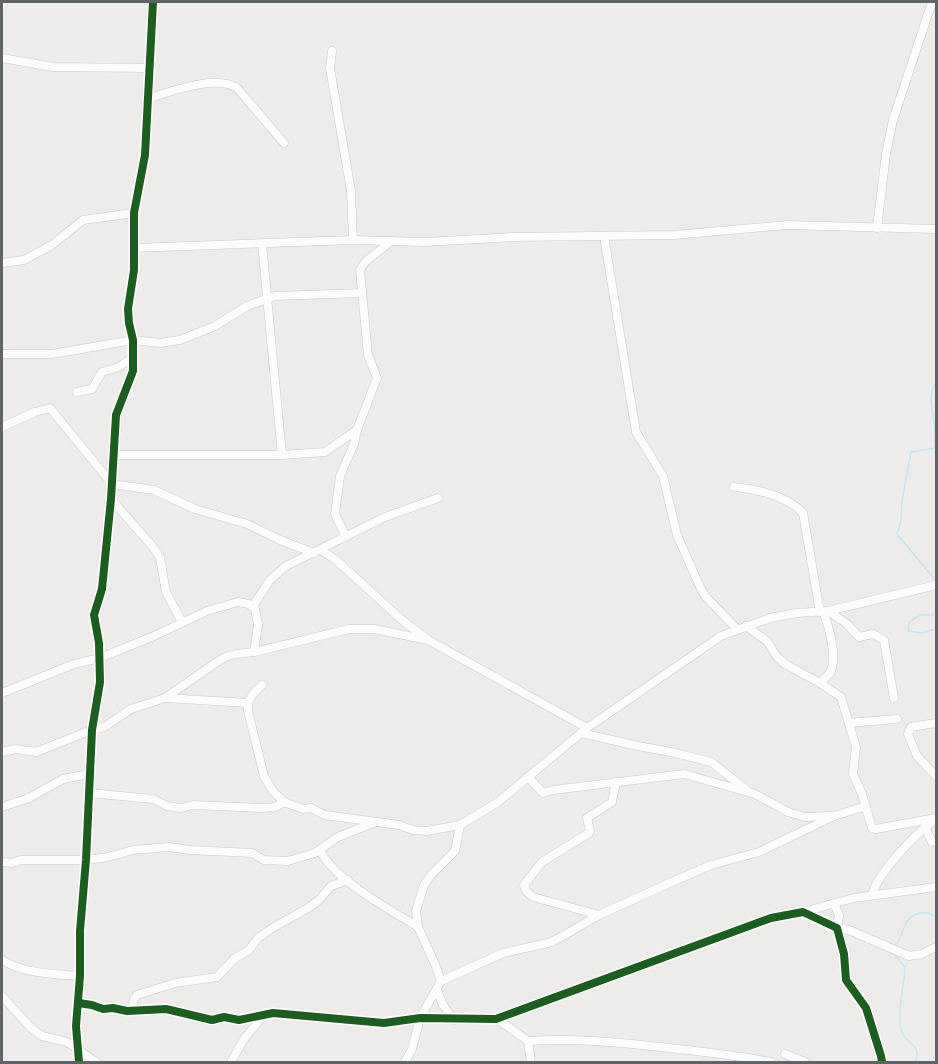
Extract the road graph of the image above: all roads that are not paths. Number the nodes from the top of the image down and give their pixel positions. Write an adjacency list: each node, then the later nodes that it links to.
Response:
1 (153, 2): 6 (street)
2 (932, 2): 3 (street)
3 (933, 13): 10 (street)
4 (332, 51): 13 (street)
5 (2, 58): 6 (street)
6 (149, 68): 7 (street)
7 (147, 99): 8 (street); 9 (street)
8 (284, 143)
9 (134, 213): 16 (street); 17 (street)
10 (877, 228): 11 (street); 12 (street)
11 (936, 229)
12 (604, 236): 14 (street); 39 (street)
13 (354, 240): 14 (street); 15 (street)
14 (390, 242): 18 (street)
15 (262, 244): 16 (street); 19 (street)
16 (133, 248): 20 (street)
17 (2, 263)
18 (362, 293): 19 (street); 25 (street)
19 (268, 299): 20 (street); 26 (street)
20 (133, 340): 21 (street); 22 (street)
21 (2, 354)
22 (133, 357): 23 (street); 27 (street)
23 (77, 392)
24 (2, 427): 28 (street)
25 (357, 430): 26 (street); 32 (street)
26 (282, 455): 27 (street)
27 (114, 456): 28 (street)
28 (112, 484): 31 (street); 33 (street)
29 (734, 487): 36 (street)
30 (438, 498): 32 (street)
31 (111, 499): 37 (street); 42 (street)
32 (345, 535): 33 (street)
33 (317, 551): 35 (street); 40 (street)
34 (936, 585): 36 (street)
35 (253, 606): 37 (street); 41 (street)
36 (824, 612): 38 (street); 43 (street); 47 (street)
37 (182, 622): 42 (street)
38 (746, 626): 39 (street); 43 (street)
39 (737, 629): 53 (street)
40 (429, 640): 41 (street); 53 (street)
41 (254, 652): 46 (street)
42 (100, 658): 45 (street); 52 (street)
43 (820, 683): 50 (street)
44 (262, 685): 48 (street)
45 (2, 693)
46 (165, 698): 48 (street); 52 (street)
47 (894, 698)
48 (248, 703): 61 (street)
49 (897, 719): 50 (street)
50 (849, 723): 62 (street)
51 (936, 723): 56 (street)
52 (92, 730): 54 (street); 55 (street)
53 (584, 731): 57 (street); 59 (street)
54 (2, 752)
55 (89, 774): 60 (street); 63 (street)
56 (936, 776)
57 (528, 777): 58 (street); 67 (street)
58 (616, 782): 59 (street); 78 (street)
59 (748, 791): 64 (street)
60 (89, 793): 61 (street); 71 (street)
61 (284, 802): 66 (street)
62 (866, 806): 64 (street); 65 (street)
63 (2, 807)
64 (834, 816): 78 (street)
65 (936, 818): 68 (street)
66 (377, 821): 67 (street); 70 (street)
67 (460, 825): 79 (street)
68 (926, 827): 69 (street); 75 (street)
69 (932, 842)
70 (320, 850): 71 (street); 73 (street)
71 (86, 860): 72 (street); 83 (street)
72 (2, 862)
73 (348, 880): 79 (street); 88 (street)
74 (936, 887): 75 (street)
75 (872, 895): 76 (street)
76 (834, 903): 77 (street); 80 (street)
77 (803, 912): 80 (street); 92 (street)
78 (599, 915): 84 (street)
79 (418, 927): 84 (street)
80 (837, 928): 81 (street); 103 (street)
81 (936, 947)
82 (2, 960): 83 (street)
83 (80, 976): 87 (street)
84 (441, 981): 85 (street)
85 (436, 990): 90 (street); 91 (street)
86 (2, 996): 94 (street)
87 (78, 1003): 88 (street); 94 (street)
88 (131, 1011): 89 (street)
89 (265, 1015): 90 (street); 98 (street)
90 (420, 1018): 91 (street); 99 (street)
91 (454, 1020): 92 (street)
92 (496, 1020): 93 (street)
93 (528, 1041): 100 (street); 101 (street)
94 (80, 1051): 96 (street); 97 (street)
95 (785, 1054): 102 (street)
96 (79, 1062)
97 (96, 1062)
98 (231, 1062)
99 (405, 1062)
100 (531, 1062)
101 (771, 1062)
102 (805, 1062)
103 (882, 1062)

